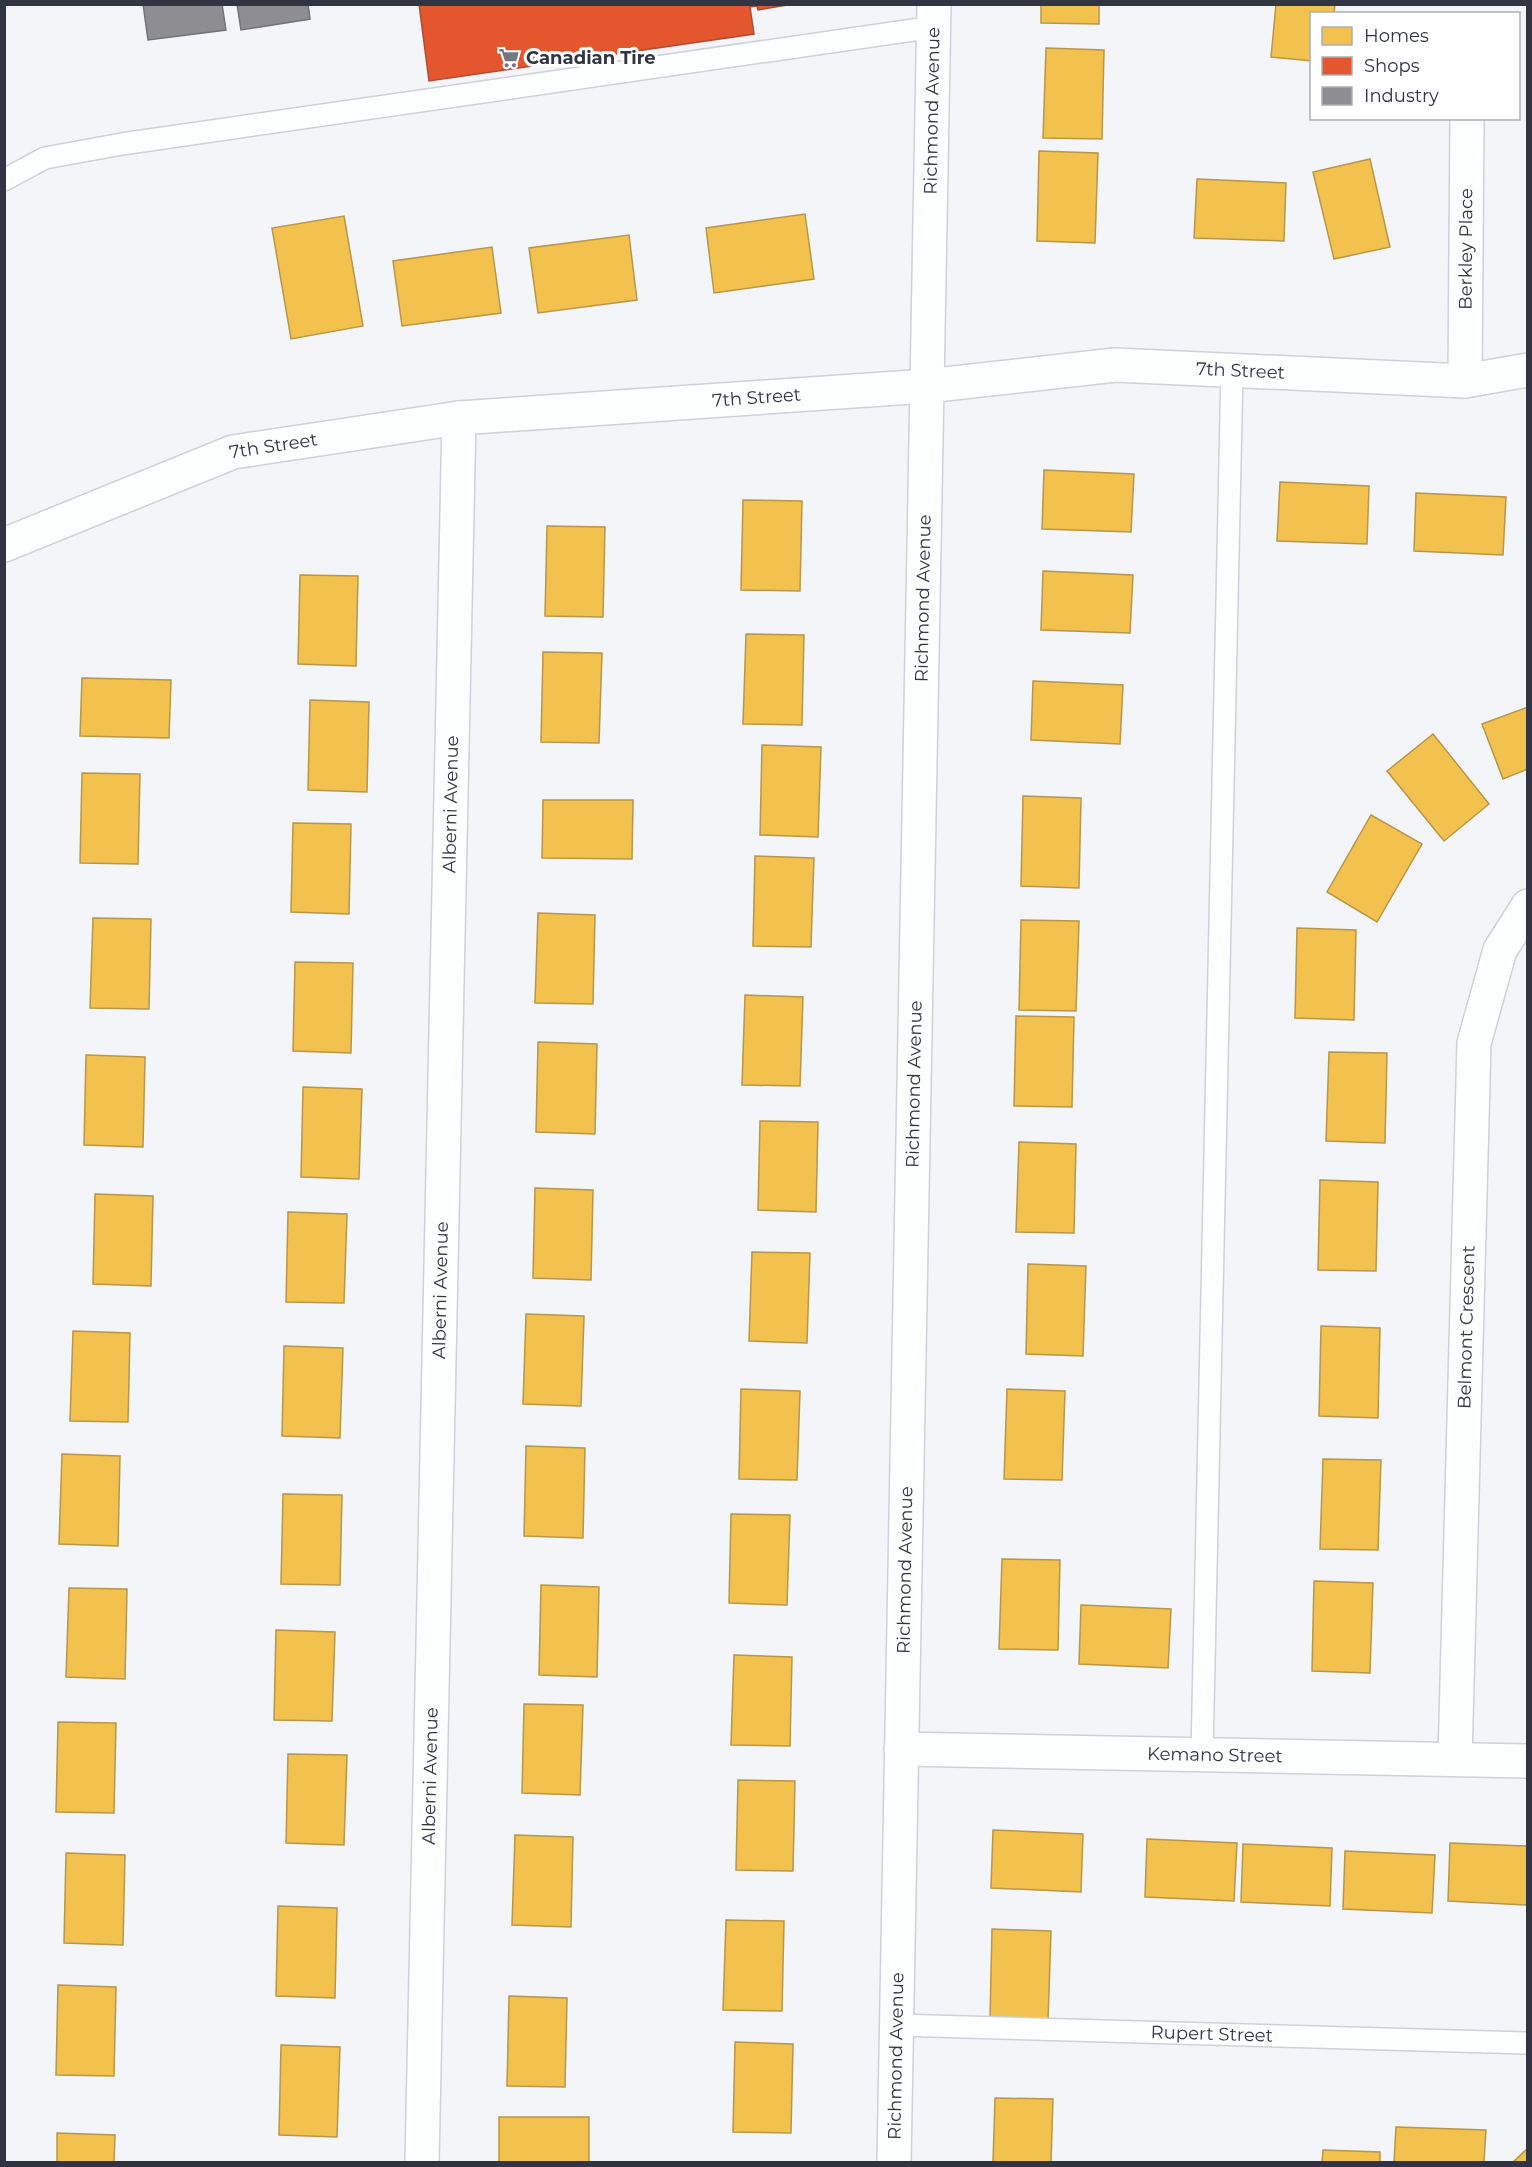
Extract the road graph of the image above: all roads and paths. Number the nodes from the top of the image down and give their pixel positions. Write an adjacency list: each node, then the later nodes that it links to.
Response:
1 (934, 16): 3 (lane); 7 (street, Richmond Avenue)
2 (1467, 120): 6 (street, Berkley Place)
3 (4, 180)
4 (1232, 370): 6 (street, 7th Street); 7 (street, 7th Street); 12 (lane)
5 (1527, 370): 6 (street, 7th Street)
6 (1465, 381)
7 (927, 386): 8 (street, 7th Street); 11 (street, Richmond Avenue)
8 (459, 418): 9 (street, 7th Street); 17 (street, Alberni Avenue)
9 (4, 545)
10 (1527, 906): 13 (street, Belmont Crescent)
11 (902, 1749): 12 (street, Kemano Street); 15 (street, Richmond Avenue)
12 (1202, 1754): 13 (street, Kemano Street)
13 (1455, 1759): 14 (street, Kemano Street)
14 (1527, 1761)
15 (896, 2025): 16 (lane, Rupert Street); 18 (street, Richmond Avenue)
16 (1527, 2043)
17 (422, 2163)
18 (894, 2163)

